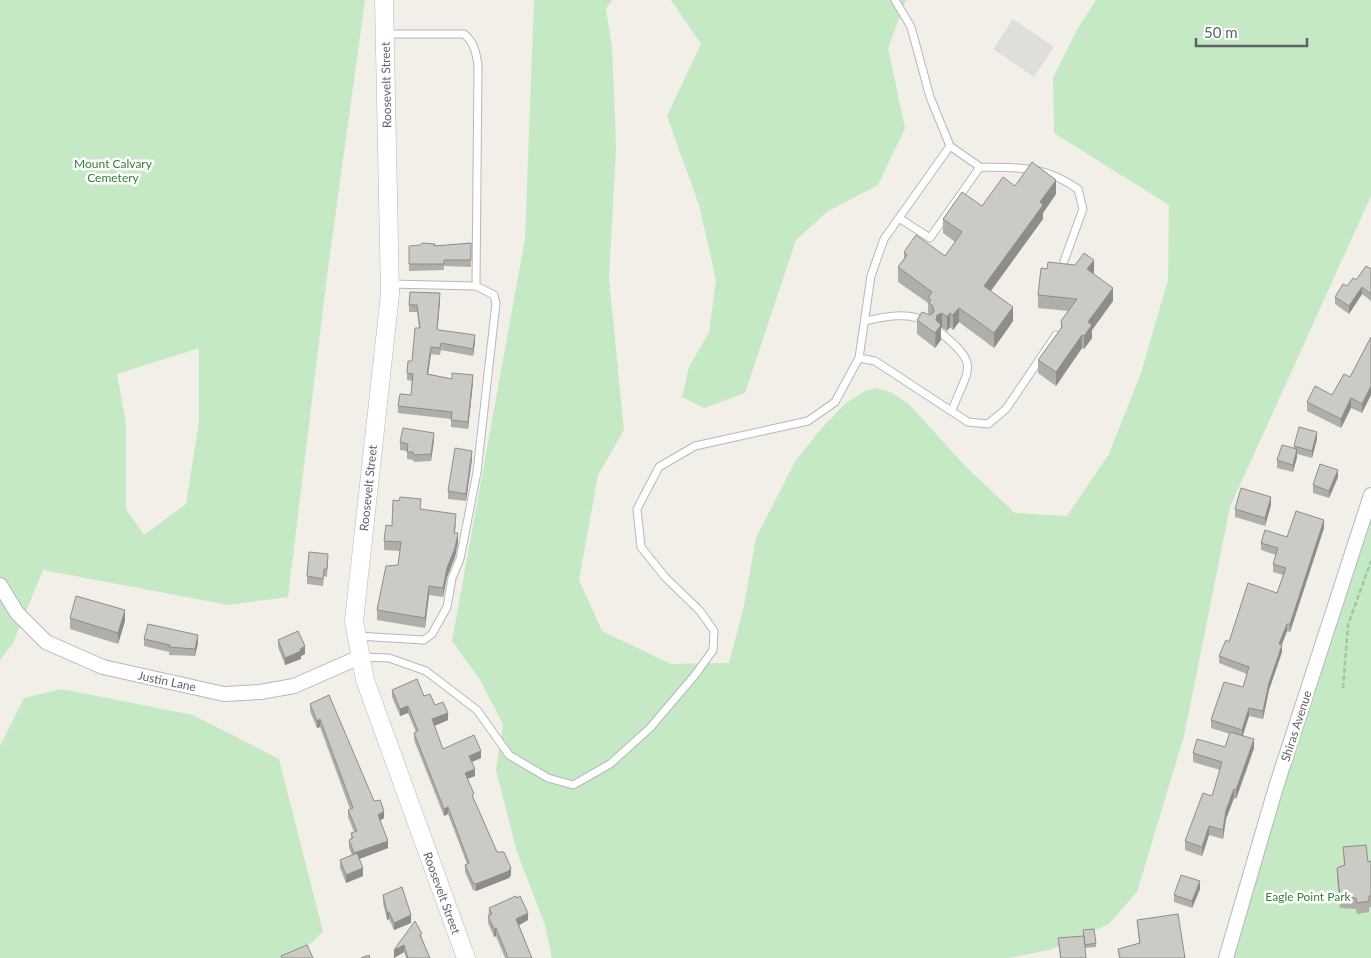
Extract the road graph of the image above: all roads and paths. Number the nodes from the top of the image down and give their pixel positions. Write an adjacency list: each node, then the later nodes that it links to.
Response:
1 (384, 0): 3 (street, Roosevelt Street)
2 (895, 0): 4 (lane)
3 (385, 34): 8 (street, Roosevelt Street); 9 (lane)
4 (950, 146): 5 (lane); 6 (lane)
5 (980, 167): 6 (lane); 7 (lane)
6 (899, 218): 10 (lane)
7 (1064, 261)
8 (390, 284): 9 (lane); 19 (street, Roosevelt Street)
9 (476, 286): 19 (lane)
10 (865, 321): 11 (lane); 14 (lane)
11 (929, 324)
12 (941, 333): 15 (lane)
13 (1056, 334): 15 (lane)
14 (859, 358): 15 (lane); 20 (lane)
15 (952, 410)
16 (1371, 495): 23 (street, Shiras Avenue)
17 (1371, 561): 21 (path)
18 (0, 585): 20 (street, Justin Lane)
19 (356, 636): 20 (street, Roosevelt Street)
20 (360, 657): 22 (street, Roosevelt Street)
21 (1342, 688)
22 (466, 958)
23 (1226, 958)

